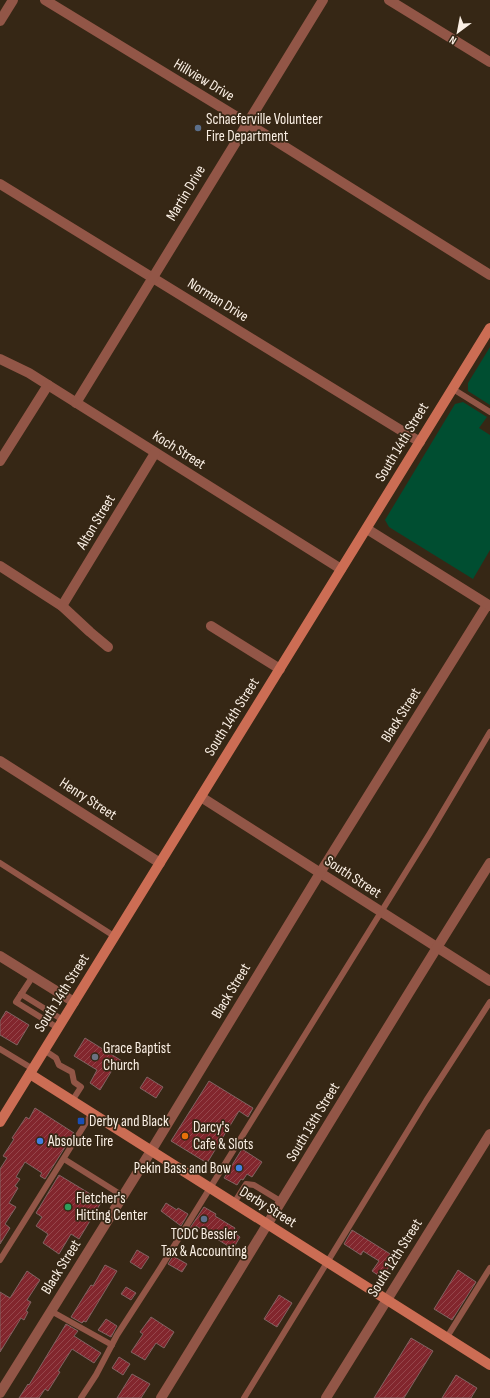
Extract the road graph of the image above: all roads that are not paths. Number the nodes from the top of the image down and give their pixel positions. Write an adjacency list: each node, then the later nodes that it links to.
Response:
1 (13, 0): 5 (street)
2 (45, 0): 7 (street, Hillview Drive)
3 (323, 0): 7 (street, Martin Drive)
4 (389, 0): 6 (street)
5 (0, 21)
6 (490, 62)
7 (247, 123): 9 (street, Hillview Drive); 10 (street, Martin Drive)
8 (0, 184): 10 (street, Norman Drive)
9 (490, 275)
10 (152, 277): 15 (street, Martin Drive); 17 (street, Norman Drive)
11 (490, 328): 14 (main road, South 14th Street)
12 (0, 359): 13 (street, Koch Street)
13 (48, 385): 15 (street, Koch Street); 19 (street)
14 (452, 389): 16 (lane); 17 (main road, South 14th Street)
15 (76, 403): 18 (street, Koch Street)
16 (490, 412)
17 (420, 442): 20 (main road, South 14th Street)
18 (155, 453): 22 (street, Koch Street); 24 (street, Alton Street)
19 (0, 461)
20 (367, 529): 22 (main road, South 14th Street); 23 (street)
21 (0, 566): 24 (street)
22 (341, 569): 27 (main road, South 14th Street)
23 (489, 605): 34 (street, Black Street)
24 (62, 606): 26 (street)
25 (211, 626): 27 (street)
26 (108, 648)
27 (280, 669): 30 (main road, South 14th Street)
28 (490, 732): 35 (lane)
29 (0, 760): 32 (street, Henry Street)
30 (201, 797): 32 (main road, South 14th Street); 34 (street, South Street)
31 (0, 863): 36 (lane)
32 (160, 863): 36 (main road, South 14th Street)
33 (490, 863): 37 (street, South 13th Street)
34 (320, 873): 35 (street, South Street); 52 (street, Black Street)
35 (381, 912): 37 (street, South Street); 54 (lane)
36 (114, 936): 42 (main road, South 14th Street)
37 (436, 948): 40 (street, South Street); 56 (street, South 13th Street)
38 (0, 956): 39 (street)
39 (32, 976): 41 (lane); 42 (street)
40 (490, 981)
41 (21, 994): 44 (lane); 44 (lane)
42 (74, 1002): 44 (main road, South 14th Street)
43 (490, 1002): 60 (lane)
44 (61, 1024): 46 (main road, South 14th Street)
45 (0, 1049): 47 (lane)
46 (44, 1050): 47 (main road, South 14th Street); 48 (lane)
47 (31, 1072): 48 (main road, Derby Street); 50 (main road, South 14th Street)
48 (72, 1101): 49 (main road, Derby Street)
49 (92, 1113): 52 (main road, Derby Street); 53 (lane)
50 (0, 1122)
51 (490, 1134): 62 (street, South 12th Street)
52 (151, 1150): 54 (main road, Derby Street); 55 (street, Black Street)
53 (64, 1159): 55 (lane); 59 (lane)
54 (210, 1188): 57 (main road, Derby Street); 65 (lane)
55 (123, 1196): 63 (street, Black Street)
56 (282, 1202): 57 (lane); 58 (street, South 13th Street)
57 (234, 1203): 58 (main road, Derby Street)
58 (268, 1225): 60 (main road, Derby Street); 69 (street, South 13th Street)
59 (0, 1260)
60 (328, 1262): 62 (main road, Derby Street); 70 (lane)
61 (490, 1268): 64 (lane)
62 (387, 1299): 64 (main road, Derby Street); 71 (street, South 12th Street)
63 (51, 1311): 65 (lane); 67 (street, Black Street)
64 (447, 1338): 66 (main road, Derby Street)
65 (112, 1345): 68 (lane)
66 (490, 1365)
67 (0, 1393)
68 (81, 1398)
69 (161, 1398)
70 (244, 1398)
71 (326, 1398)

